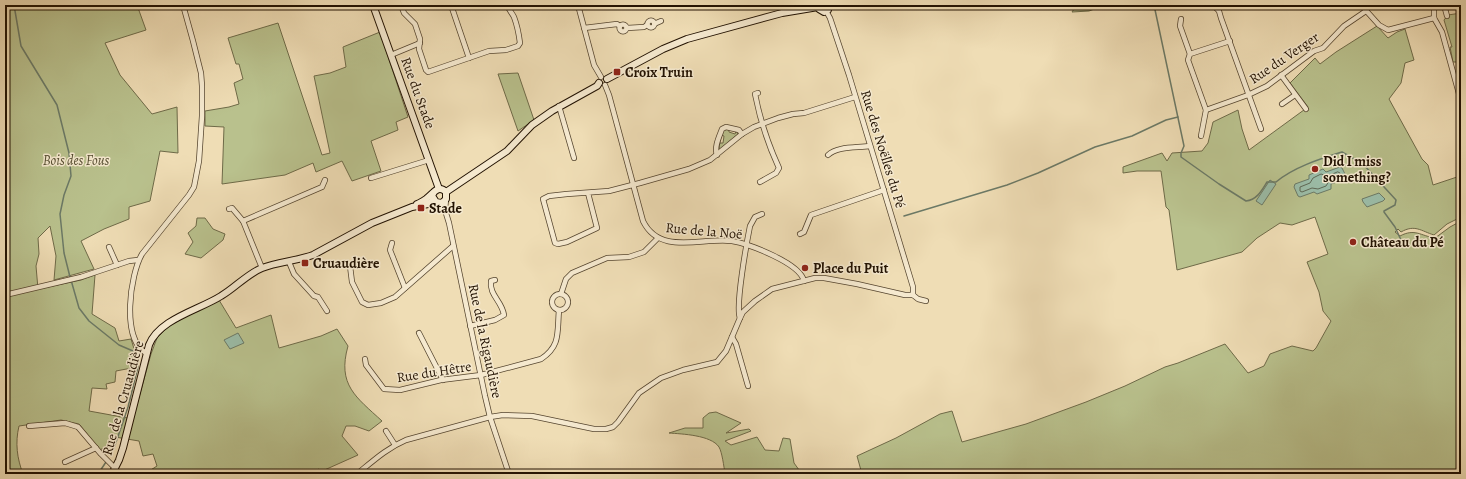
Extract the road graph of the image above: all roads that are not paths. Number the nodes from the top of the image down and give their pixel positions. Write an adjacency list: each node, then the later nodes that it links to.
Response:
1 (183, 5): 64 (street)
2 (373, 5): 22 (main road, Rue du Stade)
3 (401, 5): 20 (street)
4 (451, 5): 23 (street)
5 (507, 5): 23 (street)
6 (578, 5): 18 (street, Rue de la Noë)
7 (1213, 5): 19 (street)
8 (1361, 5): 13 (street)
9 (1432, 5): 15 (street)
10 (1444, 5): 14 (street)
11 (819, 6): 12 (main road); 25 (main road, Rue de la Cruaudière)
12 (828, 7): 29 (street, Rue des Noëlles du Pé)
13 (1366, 10): 15 (street); 24 (street, Rue du Verger)
14 (1447, 16)
15 (1434, 18): 30 (street)
16 (1181, 19): 21 (street)
17 (661, 21): 18 (street)
18 (584, 28): 25 (street, Rue de la Noë)
19 (1230, 41): 21 (street); 27 (street)
20 (420, 43): 22 (street); 23 (street)
21 (1190, 54): 34 (street)
22 (392, 55): 43 (main road, Rue du Stade)
23 (469, 58)
24 (1281, 75): 27 (street, Rue du Verger); 28 (street)
25 (603, 81): 32 (main road, Rue de la Cruaudière); 47 (street, Rue de la Noë)
26 (758, 93): 35 (street)
27 (1248, 95): 34 (street, Rue du Verger); 36 (street)
28 (1295, 95): 31 (street); 33 (street)
29 (855, 97): 35 (street); 39 (street, Rue des Noëlles du Pé)
30 (1461, 101)
31 (1282, 104)
32 (560, 106): 42 (street); 51 (main road, Rue de la Cruaudière)
33 (1306, 109)
34 (1206, 110): 38 (street)
35 (762, 124): 37 (street); 46 (street)
36 (1260, 129)
37 (742, 134): 40 (street); 40 (street)
38 (1201, 136)
39 (870, 146): 41 (street); 49 (street, Rue des Noëlles du Pé)
40 (717, 155): 47 (street)
41 (828, 155)
42 (574, 158)
43 (429, 160): 44 (street); 48 (main road, Rue du Stade)
44 (371, 178)
45 (325, 180): 57 (street)
46 (760, 182)
47 (632, 184): 50 (street); 59 (street, Rue de la Noë)
48 (436, 190): 51 (main road); 52 (main road, Rue du Stade); 53 (main road)
49 (884, 190): 58 (street); 74 (street, Rue des Noëlles du Pé)
50 (588, 193): 50 (street)
51 (446, 196): 52 (main road, Rue de la Cruaudière); 55 (street, Rue de la Rigaudière)
52 (437, 202): 53 (main road, Rue de la Cruaudière); 55 (street, Rue de la Rigaudière)
53 (412, 207): 65 (main road, Rue de la Cruaudière)
54 (229, 209): 57 (street)
55 (445, 210): 63 (street, Rue de la Rigaudière)
56 (762, 214): 61 (street)
57 (243, 221): 68 (street)
58 (800, 234)
59 (658, 238): 61 (street, Rue de la Noë); 72 (street)
60 (392, 244): 71 (street)
61 (746, 245): 70 (street, Rue de la Noë); 78 (street)
62 (109, 246): 66 (street)
63 (453, 246): 71 (street); 79 (street, Rue de la Rigaudière)
64 (138, 260): 66 (street); 82 (street)
65 (289, 262): 68 (main road, Rue de la Cruaudière); 77 (street)
66 (117, 265): 73 (street)
67 (350, 266): 71 (street)
68 (262, 268): 82 (main road, Rue de la Cruaudière)
69 (495, 280): 79 (street)
70 (804, 281): 74 (street); 78 (street)
71 (405, 288)
72 (561, 294): 76 (street); 76 (street)
73 (5, 295)
74 (913, 295): 75 (street)
75 (926, 302)
76 (559, 310): 84 (street, Rue du Hêtre)
77 (327, 311)
78 (740, 318): 81 (street)
79 (470, 326): 84 (street, Rue de la Rigaudière)
80 (419, 333): 85 (street)
81 (732, 337): 86 (street); 87 (street)
82 (146, 353): 93 (main road, Rue de la Cruaudière)
83 (365, 359): 85 (street, Rue du Hêtre)
84 (481, 375): 85 (street, Rue du Hêtre); 87 (street, Rue de la Rigaudière)
85 (443, 380)
86 (748, 386)
87 (490, 417): 90 (street); 95 (street, Rue de la Rigaudière)
88 (29, 426): 91 (street)
89 (386, 431): 90 (street)
90 (395, 445): 94 (street)
91 (96, 448): 92 (street); 93 (street)
92 (65, 462)
93 (115, 472)
94 (357, 474)
95 (509, 474)

